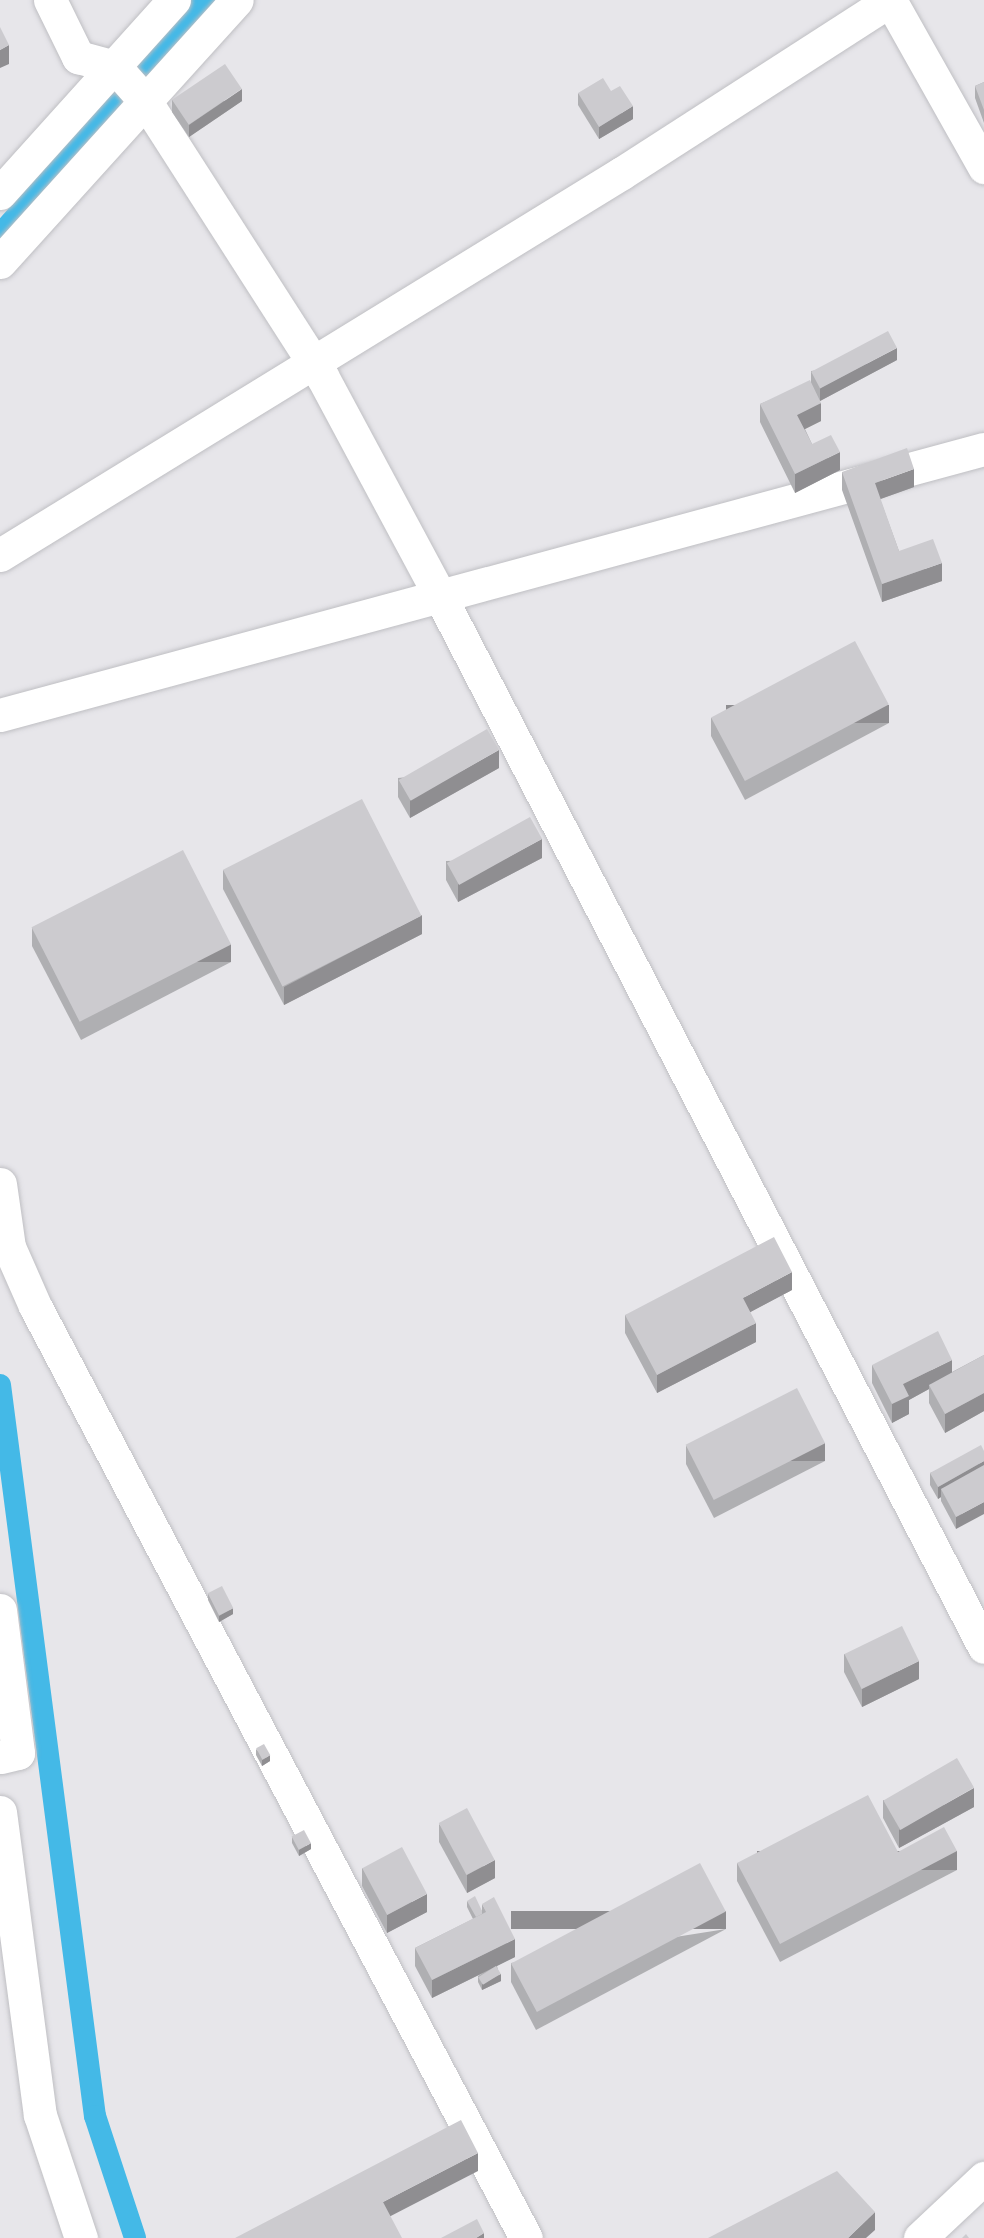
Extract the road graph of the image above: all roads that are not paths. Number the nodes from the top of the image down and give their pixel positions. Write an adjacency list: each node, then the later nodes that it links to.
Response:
1 (50, 0): 5 (main road)
2 (174, 0): 5 (main road)
3 (237, 0): 6 (main road)
4 (890, 0): 7 (main road); 10 (main road)
5 (115, 67): 6 (main road); 8 (main road)
6 (146, 102): 9 (main road); 10 (main road)
7 (984, 167)
8 (0, 193)
9 (0, 262)
10 (313, 362): 12 (main road); 13 (main road)
11 (984, 449): 13 (main road)
12 (0, 555)
13 (441, 598): 14 (main road); 17 (main road)
14 (0, 715)
15 (0, 1184): 22 (main road)
16 (0, 1610): 18 (main road)
17 (984, 1647)
18 (0, 1757)
19 (0, 1812): 21 (main road)
20 (984, 2178): 23 (main road)
21 (81, 2238)
22 (526, 2238)
23 (920, 2238)

